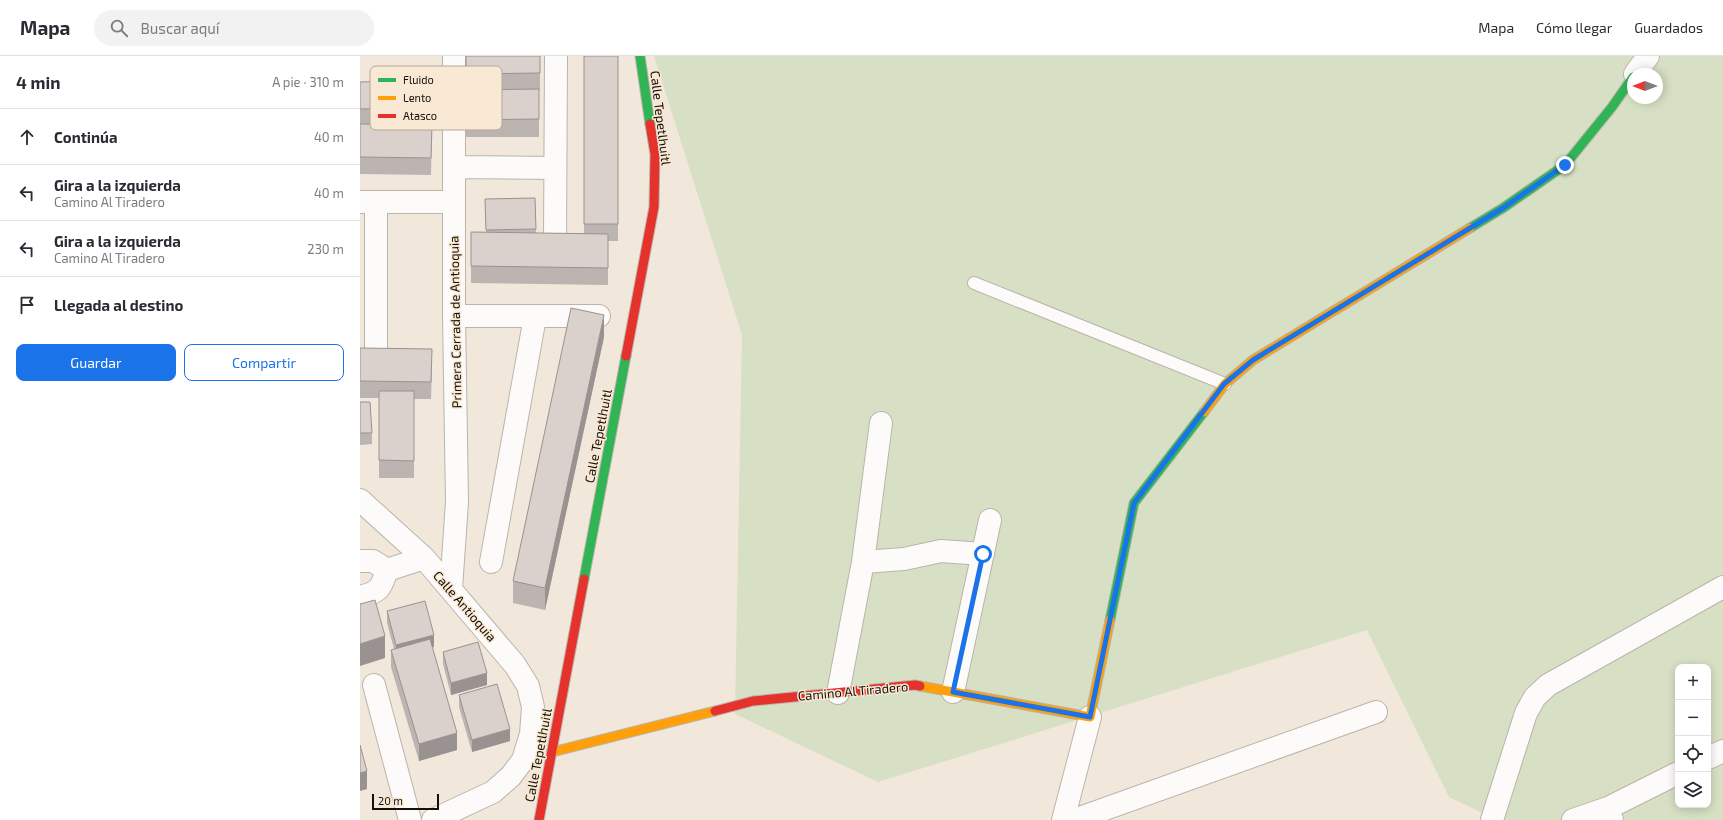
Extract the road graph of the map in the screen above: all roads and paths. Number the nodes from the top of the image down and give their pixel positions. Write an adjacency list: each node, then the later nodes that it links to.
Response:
1 (556, 56): 8 (street)
2 (640, 56): 36 (street, Calle Tepetlhuitl)
3 (1648, 56): 4 (street)
4 (1639, 68)
5 (1627, 86): 17 (street)
6 (454, 130): 7 (street, Primera Cerrada de Antioquia)
7 (454, 167): 8 (street); 10 (street, Primera Cerrada de Antioquia)
8 (555, 168): 11 (street)
9 (368, 202): 10 (street); 16 (street)
10 (454, 202): 14 (street, Primera Cerrada de Antioquia)
11 (555, 243)
12 (974, 283): 17 (lane)
13 (602, 315): 15 (street)
14 (454, 316): 15 (street); 28 (street, Primera Cerrada de Antioquia)
15 (535, 317): 24 (street)
16 (376, 349)
17 (1224, 384): 34 (street)
18 (881, 423): 25 (street)
19 (360, 500): 22 (street, Calle Antioquia)
20 (990, 520): 21 (street)
21 (983, 554): 25 (street); 31 (street)
22 (424, 558): 26 (street); 28 (street, Calle Antioquia)
23 (360, 561): 26 (street)
24 (491, 562)
25 (863, 562): 32 (street)
26 (387, 570): 29 (street)
27 (1723, 587): 45 (street)
28 (451, 589): 41 (street, Calle Antioquia)
29 (360, 597)
30 (374, 685): 40 (street)
31 (953, 692): 32 (street, Camino Al Tiradero); 34 (street, Camino Al Tiradero)
32 (838, 693): 36 (street, Camino Al Tiradero)
33 (1376, 712): 44 (street)
34 (1090, 717): 43 (street)
35 (1723, 751): 37 (street)
36 (552, 752): 42 (street, Calle Tepetlhuitl)
37 (1711, 757)
38 (1675, 775): 39 (street)
39 (1610, 814): 46 (street)
40 (410, 820)
41 (433, 820)
42 (538, 820)
43 (1063, 820)
44 (1074, 820)
45 (1492, 820)
46 (1573, 820)

